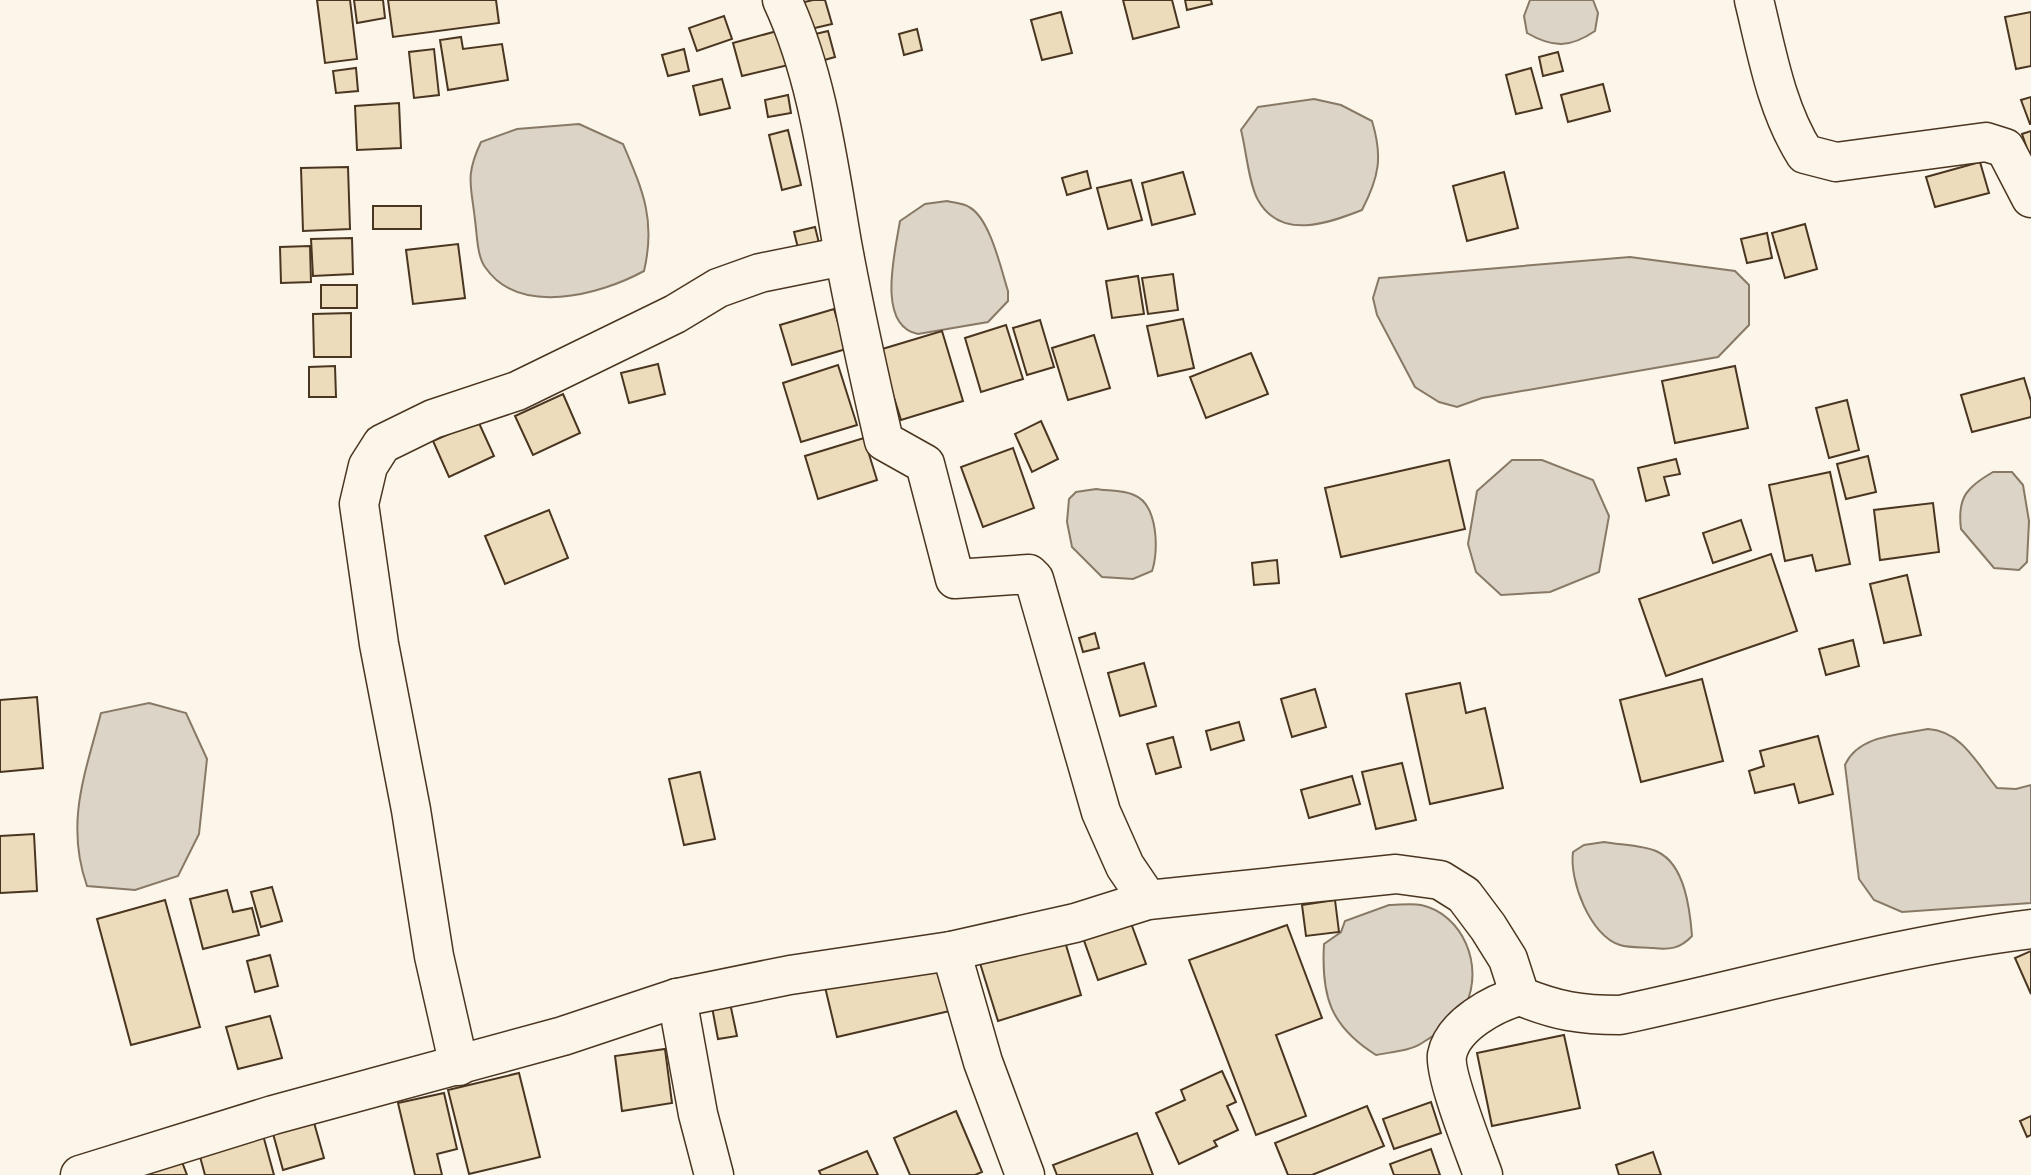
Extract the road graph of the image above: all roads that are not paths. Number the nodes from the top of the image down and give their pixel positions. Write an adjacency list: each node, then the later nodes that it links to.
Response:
1 (782, 0): 4 (street)
2 (1754, 0): 3 (street)
3 (2031, 198)
4 (844, 256): 5 (street); 10 (street)
5 (1148, 900): 7 (street); 8 (street)
6 (2031, 929): 8 (street)
7 (951, 951): 9 (street); 13 (street)
8 (1520, 996): 14 (street)
9 (677, 998): 10 (street); 12 (street)
10 (459, 1066): 11 (street)
11 (80, 1175)
12 (713, 1175)
13 (1025, 1175)
14 (1483, 1175)

